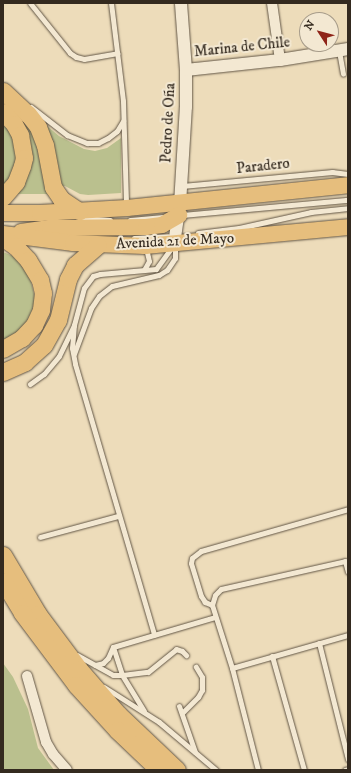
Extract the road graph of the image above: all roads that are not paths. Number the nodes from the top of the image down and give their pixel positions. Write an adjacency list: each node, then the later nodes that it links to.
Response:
1 (30, 3): 6 (lane)
2 (111, 3): 6 (lane)
3 (181, 3): 8 (street, Pedro de Oña)
4 (272, 3): 7 (street)
5 (343, 50): 7 (street, Marina de Chile); 9 (lane)
6 (118, 53): 11 (lane)
7 (280, 60): 8 (street, Marina de Chile)
8 (186, 70): 14 (street, Pedro de Oña)
9 (343, 74)
10 (6, 101): 11 (lane); 15 (highway); 19 (highway)
11 (123, 120): 22 (lane)
12 (348, 174): 14 (lane, Paradero)
13 (348, 185): 18 (main road)
14 (181, 186): 18 (street, Pedro de Oña)
15 (3, 197)
16 (348, 200): 18 (lane)
17 (348, 208): 25 (lane)
18 (179, 210): 22 (main road); 26 (main road); 27 (street, Pedro de Oña)
19 (79, 211): 21 (main road); 22 (main road)
20 (3, 213): 21 (main road)
21 (40, 213): 23 (lane)
22 (124, 214)
23 (115, 220)
24 (348, 227): 27 (main road, Avenida 21 de Mayo)
25 (190, 234)
26 (4, 235): 28 (main road, Avenida 21 de Mayo); 32 (highway)
27 (178, 238): 28 (lane); 29 (main road, Avenida 21 de Mayo); 30 (lane); 33 (lane)
28 (98, 245): 29 (main road, Avenida 21 de Mayo); 34 (highway)
29 (145, 246): 30 (lane)
30 (143, 271): 31 (lane)
31 (74, 325): 33 (lane); 35 (lane)
32 (3, 348)
33 (73, 355): 37 (lane)
34 (3, 372)
35 (30, 384)
36 (348, 508): 42 (lane)
37 (118, 516): 38 (lane); 44 (lane)
38 (40, 537)
39 (3, 556): 50 (highway)
40 (348, 572): 42 (lane)
41 (3, 581): 62 (highway)
42 (212, 605): 43 (lane)
43 (215, 617): 44 (lane); 52 (lane)
44 (154, 635): 47 (lane)
45 (348, 635): 46 (lane)
46 (319, 643): 49 (lane); 59 (lane)
47 (114, 647): 50 (lane); 53 (lane)
48 (186, 655): 53 (lane)
49 (272, 656): 52 (lane); 66 (lane)
50 (87, 667): 53 (lane); 57 (lane); 63 (highway)
51 (196, 667): 56 (lane)
52 (232, 668): 65 (lane)
53 (122, 675): 57 (lane)
54 (27, 676): 61 (street)
55 (179, 706): 56 (lane)
56 (182, 713): 58 (lane)
57 (146, 714): 58 (lane)
58 (195, 753): 64 (lane)
59 (348, 759)
60 (348, 769): 67 (lane)
61 (67, 770)
62 (159, 770)
63 (177, 770)
64 (216, 770)
65 (258, 770)
66 (304, 770)
67 (345, 770)

